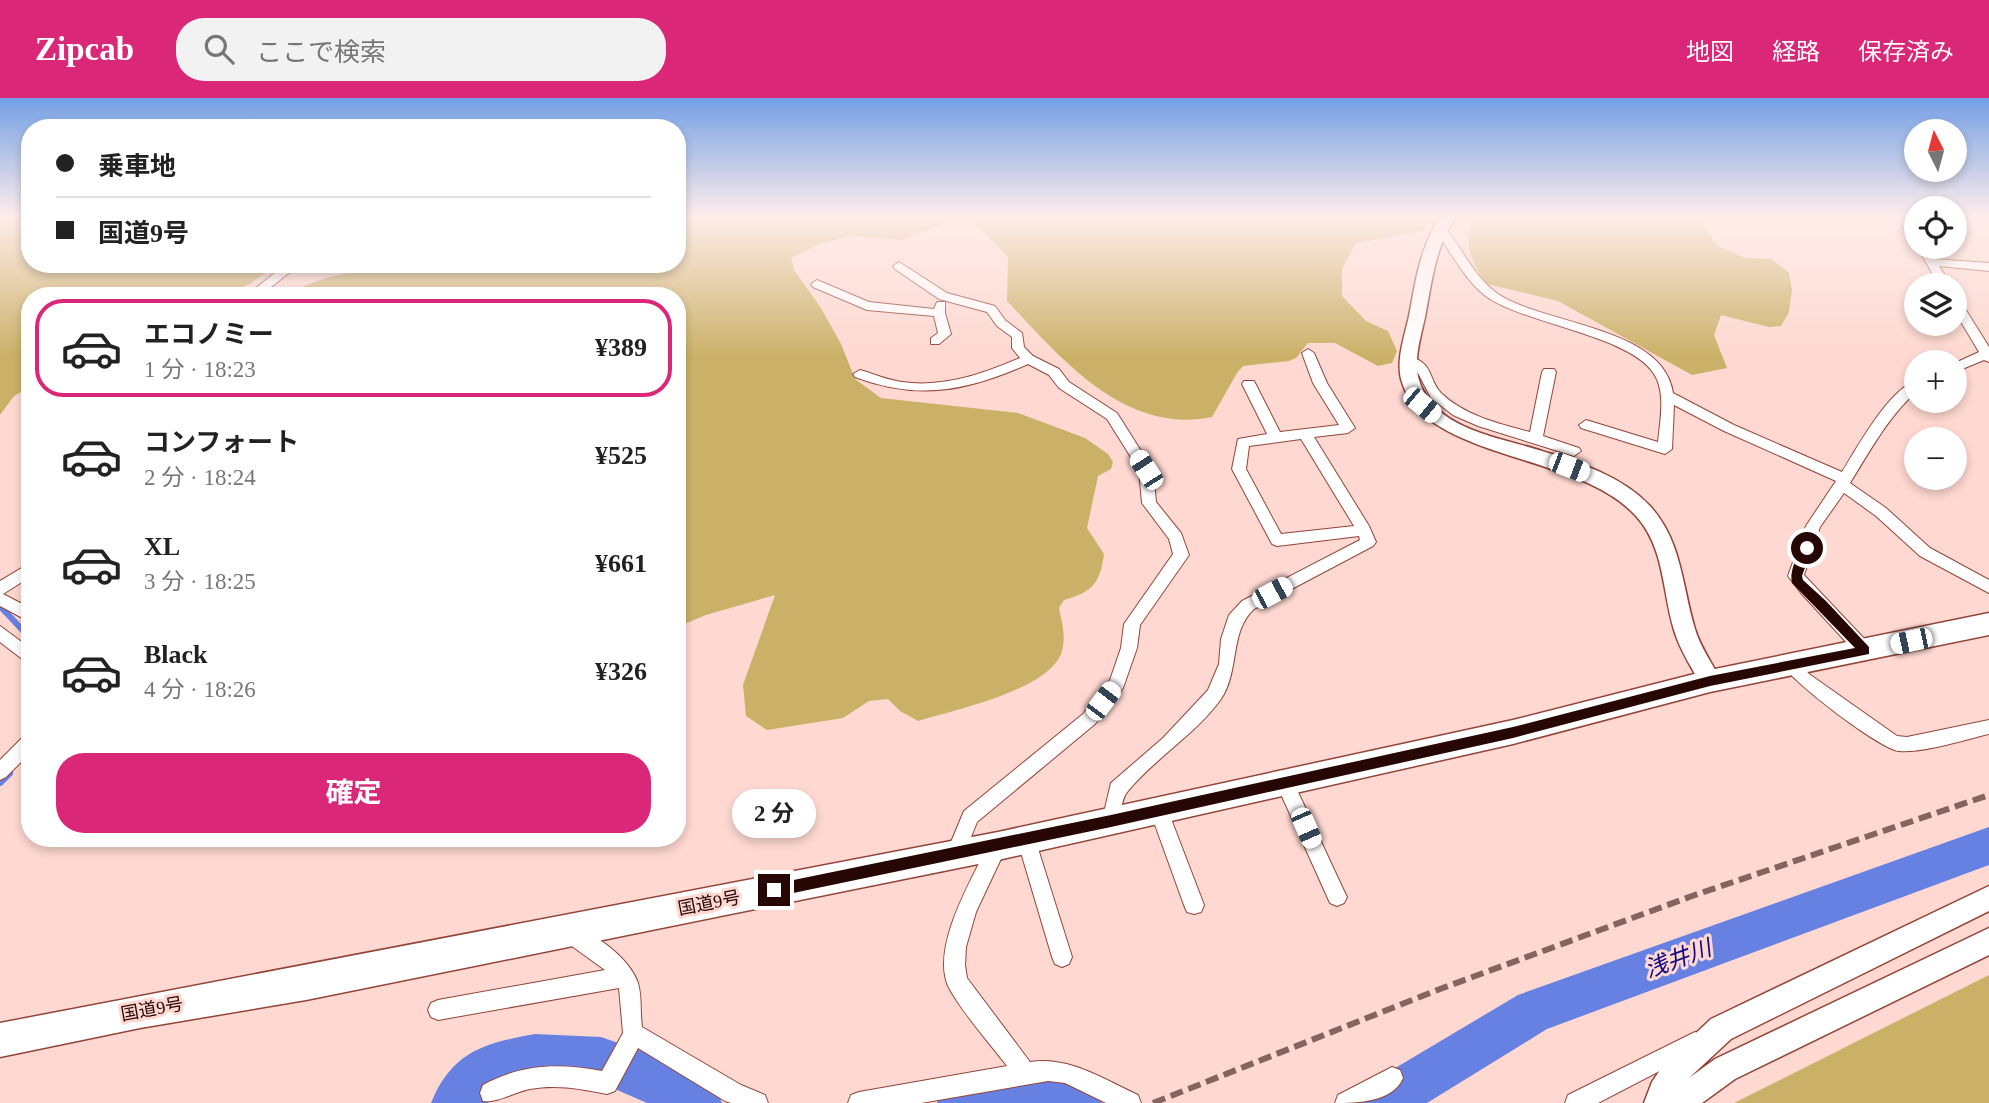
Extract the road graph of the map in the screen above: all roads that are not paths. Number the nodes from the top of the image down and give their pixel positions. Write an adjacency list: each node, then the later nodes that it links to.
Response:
1 (1428, 263): 16 (street)
2 (1470, 263): 22 (street)
3 (1941, 263): 5 (street)
4 (900, 266): 9 (street)
5 (1989, 267)
6 (282, 273): 8 (street)
7 (817, 284): 10 (street)
8 (264, 287)
9 (949, 298): 10 (street); 15 (street)
10 (939, 313): 12 (street)
11 (1967, 322): 14 (street)
12 (935, 341)
13 (1308, 353): 24 (street)
14 (1988, 356): 17 (street)
15 (1028, 359): 19 (street); 50 (street)
16 (1410, 361): 26 (street); 42 (street)
17 (1967, 364)
18 (1549, 372): 26 (street)
19 (860, 374)
20 (1249, 384): 25 (street)
21 (1904, 395): 28 (street)
22 (1667, 396): 23 (street); 28 (street)
23 (1586, 425)
24 (1306, 434): 25 (street); 29 (street)
25 (1276, 438): 29 (street)
26 (1536, 439): 27 (street)
27 (1574, 451)
28 (1843, 482): 31 (street); 38 (street)
29 (1364, 530): 48 (street)
30 (21, 575): 32 (street)
31 (1989, 587)
32 (0, 589)
33 (0, 599): 34 (street)
34 (21, 611)
35 (1984, 625): 38 (highway, 国道9号)
36 (0, 632): 37 (street)
37 (21, 650)
38 (1865, 651): 41 (highway, 国道9号)
39 (0, 652): 40 (street)
40 (21, 653)
41 (1791, 665): 42 (highway, 国道9号); 43 (street)
42 (1710, 681): 46 (highway, 国道9号)
43 (1989, 727)
44 (21, 750): 45 (street)
45 (0, 772)
46 (1285, 783): 47 (highway, 国道9号); 51 (street)
47 (1159, 811): 48 (highway, 国道9号); 53 (street)
48 (1111, 821): 49 (highway, 国道9号)
49 (1012, 843): 50 (highway, 国道9号); 56 (street); 62 (street)
50 (954, 854): 54 (highway, 国道9号)
51 (1337, 897)
52 (1989, 898): 59 (street)
53 (1194, 905)
54 (567, 931): 57 (street); 60 (highway, 国道9号)
55 (1989, 941): 71 (street)
56 (1062, 957)
57 (624, 977): 58 (street); 61 (street)
58 (438, 1010)
59 (1721, 1029): 69 (street); 70 (street)
60 (0, 1040)
61 (630, 1042): 64 (street); 65 (street)
62 (1025, 1073): 66 (street); 67 (street)
63 (1392, 1078): 68 (street)
64 (491, 1093)
65 (757, 1103)
66 (859, 1103)
67 (1130, 1103)
68 (1346, 1103)
69 (1576, 1103)
70 (1658, 1103)
71 (1678, 1103)

